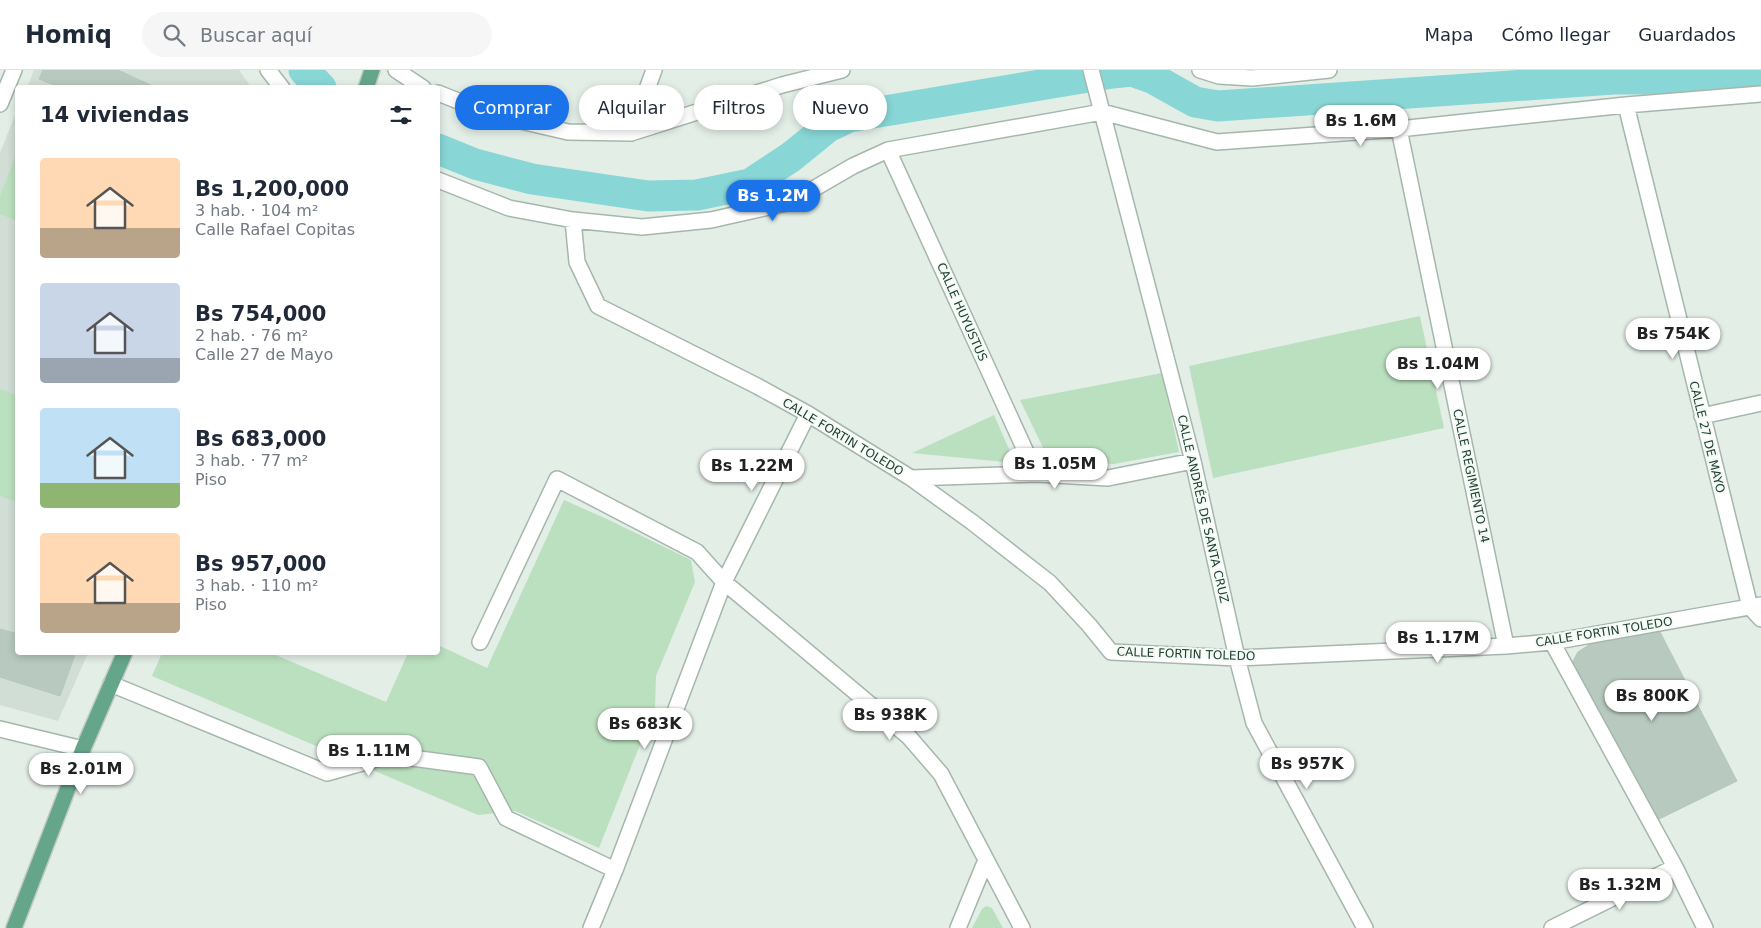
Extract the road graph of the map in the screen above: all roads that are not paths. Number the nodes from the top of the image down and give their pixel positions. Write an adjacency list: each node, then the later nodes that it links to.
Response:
1 (14, 70): 13 (street)
2 (268, 70): 9 (street)
3 (396, 70): 10 (street)
4 (654, 70): 17 (street)
5 (842, 70): 17 (street)
6 (1091, 70): 14 (street, CALLE ANDRÉS DE SANTA CRUZ)
7 (1200, 70): 8 (street)
8 (1329, 70)
9 (280, 85)
10 (418, 85)
11 (440, 94): 17 (street)
12 (1761, 94): 15 (street)
13 (0, 104)
14 (1100, 105): 16 (street); 18 (street); 24 (street, CALLE ANDRÉS DE SANTA CRUZ)
15 (1626, 105): 16 (street); 23 (street, CALLE 27 DE MAYO)
16 (1399, 129): 32 (street, CALLE REGIMIENTO 14)
17 (631, 133)
18 (888, 150): 20 (street); 25 (street, CALLE HUYUSTUS)
19 (440, 181): 20 (street)
20 (573, 220): 22 (street, CALLE FORTIN TOLEDO)
21 (1761, 404): 23 (street)
22 (808, 414): 26 (street, CALLE FORTIN TOLEDO); 27 (street)
23 (1702, 416): 28 (street, CALLE 27 DE MAYO)
24 (1193, 461): 25 (street); 34 (street, CALLE ANDRÉS DE SANTA CRUZ)
25 (1036, 474): 26 (street)
26 (911, 478): 34 (street, CALLE FORTIN TOLEDO)
27 (724, 582): 30 (street); 38 (street); 40 (street)
28 (1756, 606): 29 (street, CALLE 27 DE MAYO); 31 (street, CALLE FORTIN TOLEDO)
29 (1761, 619)
30 (480, 642)
31 (1552, 642): 32 (street, CALLE FORTIN TOLEDO); 39 (street)
32 (1506, 646): 34 (street, CALLE FORTIN TOLEDO)
33 (124, 655): 35 (main road)
34 (1237, 658): 45 (street, CALLE ANDRÉS DE SANTA CRUZ)
35 (111, 684): 37 (main road); 40 (street)
36 (0, 729): 37 (street)
37 (83, 748): 41 (main road)
38 (986, 860): 43 (street); 44 (street)
39 (1675, 867): 46 (street); 47 (street)
40 (615, 870): 42 (street)
41 (14, 928)
42 (591, 928)
43 (958, 928)
44 (1022, 928)
45 (1364, 928)
46 (1552, 928)
47 (1705, 928)

